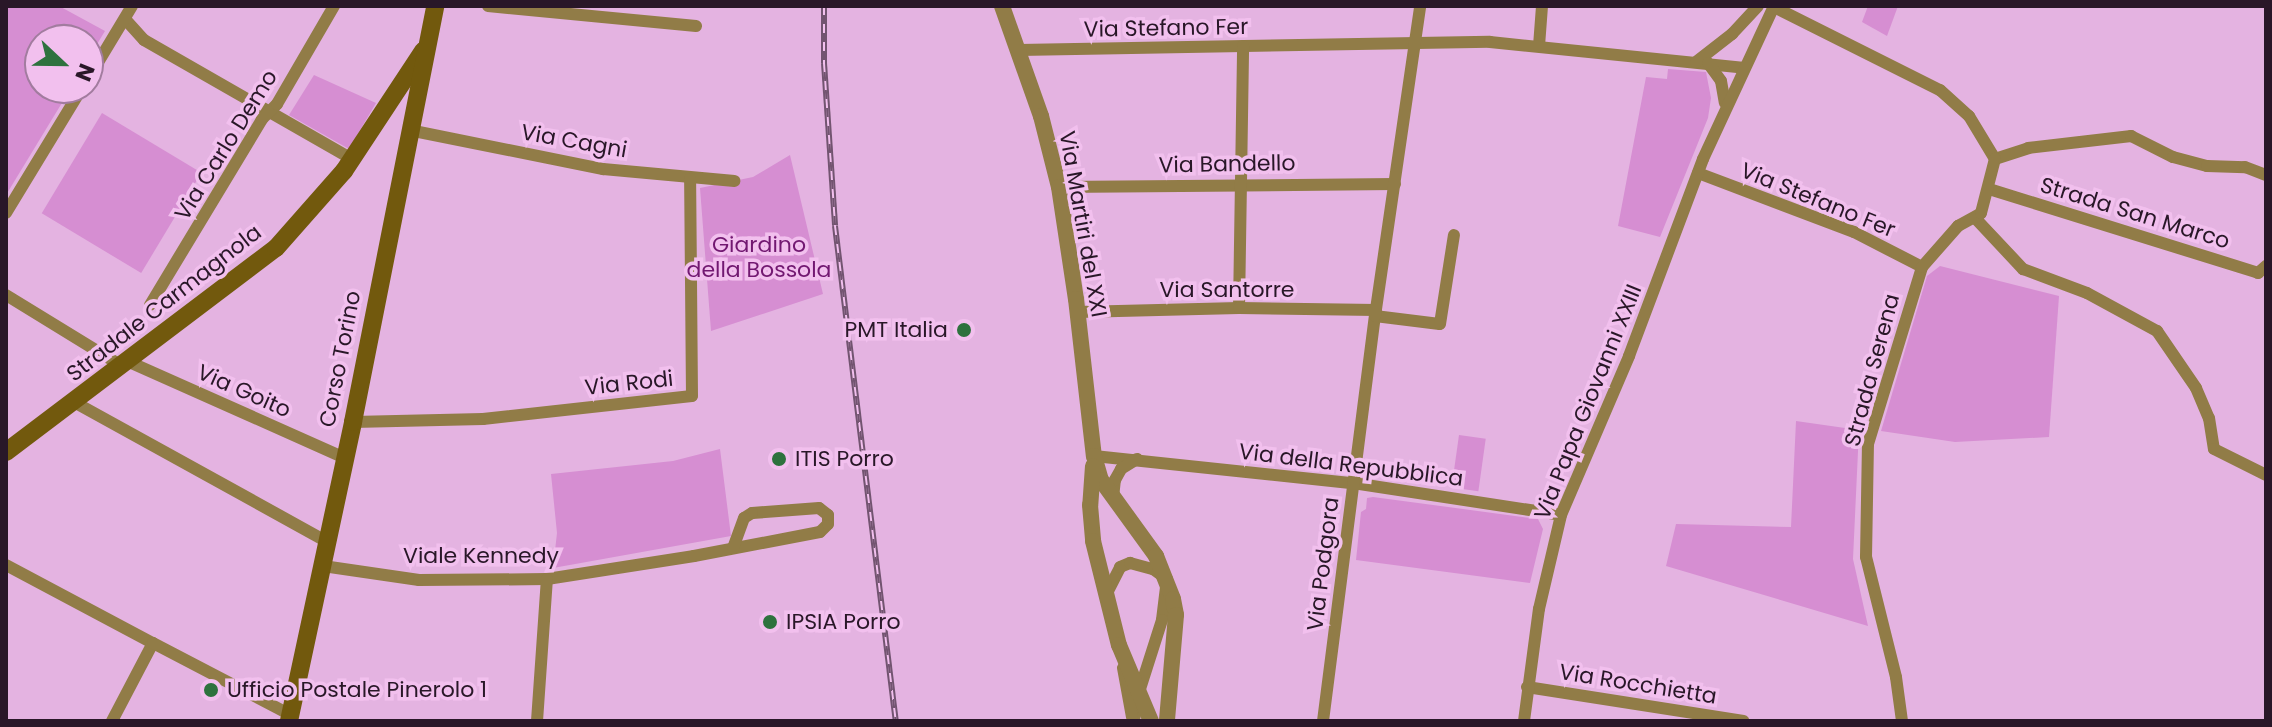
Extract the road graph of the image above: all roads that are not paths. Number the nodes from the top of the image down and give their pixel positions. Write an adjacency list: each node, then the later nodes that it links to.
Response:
1 (132, 6): 10 (street)
2 (334, 6): 22 (street, Via Carlo Demo)
3 (435, 6): 15 (main road, Corso Torino)
4 (488, 6): 11 (street)
5 (1002, 6): 16 (street, Via Martiri del XXI)
6 (1420, 6): 12 (street, Via Podgora)
7 (1542, 6): 14 (street)
8 (1758, 6): 18 (street)
9 (1774, 7): 19 (street, Via Papa Giovanni XXIII); 25 (street)
10 (125, 19): 17 (street); 22 (street)
11 (696, 26)
12 (1415, 42): 13 (street, Via Stefano Fer); 14 (street, Via Stefano Fer); 31 (street, Via Podgora)
13 (1243, 46): 16 (street, Via Stefano Fer); 30 (street)
14 (1539, 46): 18 (street, Via Stefano Fer)
15 (426, 48): 23 (main road, Corso Torino); 24 (main road, Stradale Carmagnola)
16 (1019, 50): 32 (street, Via Martiri del XXI)
17 (104, 53)
18 (1702, 62): 19 (street, Via Stefano Fer); 21 (street)
19 (1745, 68): 21 (street, Via Papa Giovanni XXIII)
20 (72, 104): 34 (street)
21 (1725, 107): 26 (street, Via Papa Giovanni XXIII)
22 (271, 112): 24 (street); 40 (street, Via Carlo Demo)
23 (409, 130): 28 (street, Via Cagni); 46 (main road, Corso Torino)
24 (352, 159): 44 (main road, Stradale Carmagnola)
25 (1995, 159): 27 (street); 33 (street)
26 (1698, 173): 38 (street, Via Stefano Fer); 54 (street, Via Papa Giovanni XXIII)
27 (2266, 175)
28 (690, 179): 29 (street, Via Cagni); 46 (street, Via Rodi)
29 (734, 181)
30 (1240, 183): 31 (street, Via Bandello); 32 (street, Via Bandello); 41 (street)
31 (1395, 184): 43 (street, Via Podgora)
32 (1059, 187): 42 (street, Via Martiri del XXI)
33 (1989, 189): 35 (street); 37 (street, Strada San Marco)
34 (6, 213)
35 (1976, 219): 38 (street); 51 (street)
36 (1454, 235): 43 (street)
37 (2266, 266)
38 (1922, 267): 75 (street, Strada Serena)
39 (6, 295): 44 (street, Via Goito)
40 (150, 305)
41 (1239, 308): 42 (street, Via Santorre); 43 (street, Via Santorre)
42 (1078, 312): 48 (street, Via Martiri del XXI)
43 (1376, 313): 52 (street, Via Podgora)
44 (125, 363): 45 (main road, Stradale Carmagnola); 49 (street, Via Goito)
45 (74, 402): 47 (main road, Stradale Carmagnola); 55 (street)
46 (353, 422): 49 (main road, Corso Torino)
47 (6, 452)
48 (1094, 456): 50 (street, Via della Repubblica); 53 (street, Via Martiri del XXI); 61 (street, Via Martiri del XXI)
49 (345, 458): 55 (main road, Corso Torino)
50 (1137, 459): 52 (street, Via della Repubblica); 53 (street)
51 (2266, 475)
52 (1353, 483): 54 (street, Via della Repubblica); 72 (street, Via Podgora)
53 (1113, 499): 60 (street, Via Martiri del XXI)
54 (1561, 515): 64 (street, Via Papa Giovanni XXIII)
55 (328, 542): 58 (main road, Corso Torino)
56 (733, 548): 56 (street, Viale Kennedy); 59 (street, Viale Kennedy)
57 (6, 565): 62 (street)
58 (323, 566): 59 (street, Viale Kennedy); 66 (main road, Corso Torino)
59 (547, 579): 68 (street)
60 (1167, 579): 61 (street); 65 (street, Via Martiri del XXI); 71 (street, Via Martiri del XXI)
61 (1107, 593): 63 (street, Via Martiri del XXI)
62 (153, 643): 66 (street); 67 (street)
63 (1119, 645): 65 (street, Via Martiri del XXI); 69 (street, Via Martiri del XXI)
64 (1527, 687): 73 (street, Via Papa Giovanni XXIII); 74 (street, Via Rocchietta)
65 (1140, 689): 69 (street, Via Martiri del XXI); 70 (street, Via Martiri del XXI)
66 (290, 718)
67 (112, 721)
68 (537, 721)
69 (1133, 721)
70 (1151, 721)
71 (1167, 721)
72 (1323, 721)
73 (1524, 721)
74 (1743, 721)
75 (1902, 721)

